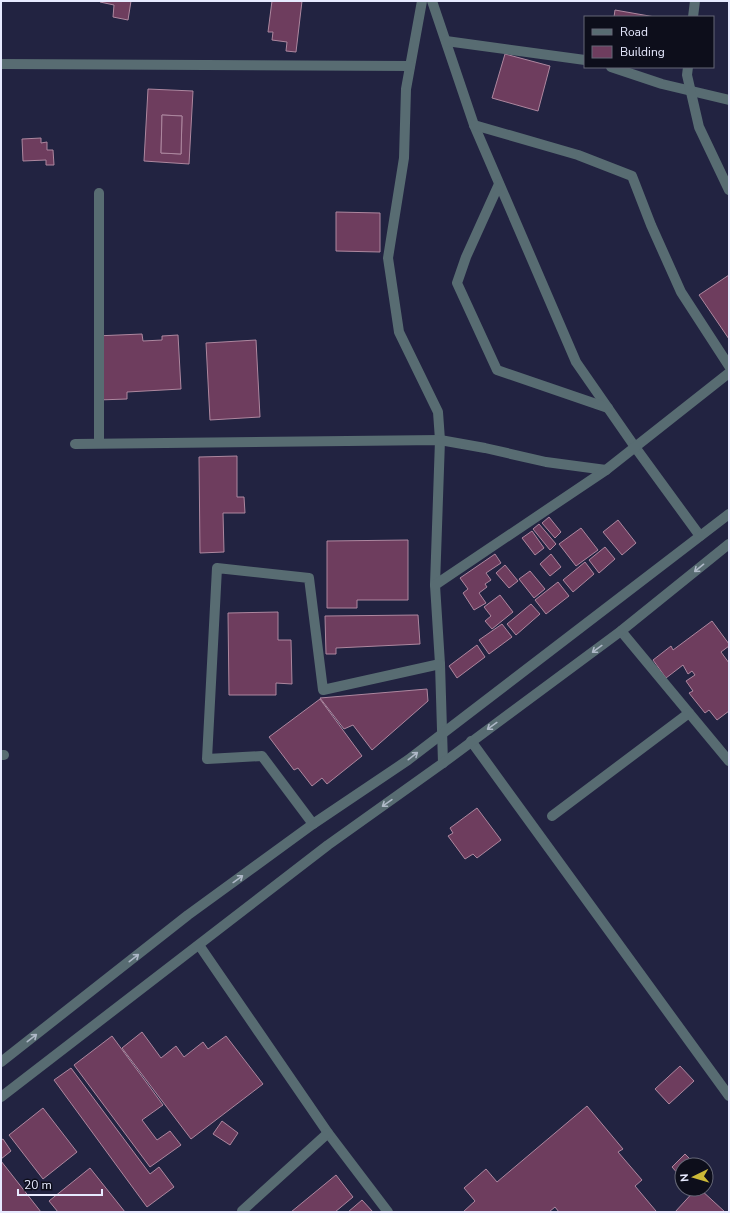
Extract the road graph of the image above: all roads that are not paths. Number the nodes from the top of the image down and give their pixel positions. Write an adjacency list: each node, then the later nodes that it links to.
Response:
1 (422, 1): 8 (street)
2 (432, 1): 5 (street)
3 (695, 1): 4 (street)
4 (693, 16)
5 (446, 41): 6 (street); 13 (street)
6 (584, 60)
7 (1, 64): 8 (street)
8 (410, 66): 20 (street)
9 (614, 68): 11 (street)
10 (688, 68): 11 (street)
11 (691, 90): 12 (street); 15 (street)
12 (729, 100)
13 (474, 125): 14 (street); 17 (street)
14 (499, 184): 19 (street); 19 (street)
15 (729, 190)
16 (99, 193): 21 (street)
17 (729, 366)
18 (729, 373): 23 (street)
19 (608, 408): 23 (street)
20 (440, 440): 21 (street); 24 (street); 28 (street)
21 (99, 443): 22 (street)
22 (75, 444)
23 (635, 447): 24 (street); 26 (street)
24 (606, 470): 28 (street)
25 (729, 514): 26 (street)
26 (700, 536): 32 (street)
27 (729, 544): 29 (street, one-way to 29)
28 (435, 585): 30 (street)
29 (621, 631): 31 (street); 33 (street, one-way to 33)
30 (440, 664): 32 (street); 37 (street)
31 (689, 713): 34 (street); 36 (street)
32 (443, 732): 35 (street); 37 (street, one-way to 32)
33 (472, 741): 35 (street); 40 (street)
34 (729, 761)
35 (443, 763): 38 (street, one-way to 38)
36 (552, 816)
37 (313, 824): 39 (street, one-way to 37)
38 (199, 945): 41 (street); 42 (street)
39 (1, 1062)
40 (729, 1096)
41 (1, 1097)
42 (328, 1133): 43 (street); 44 (street)
43 (242, 1211)
44 (388, 1212)

